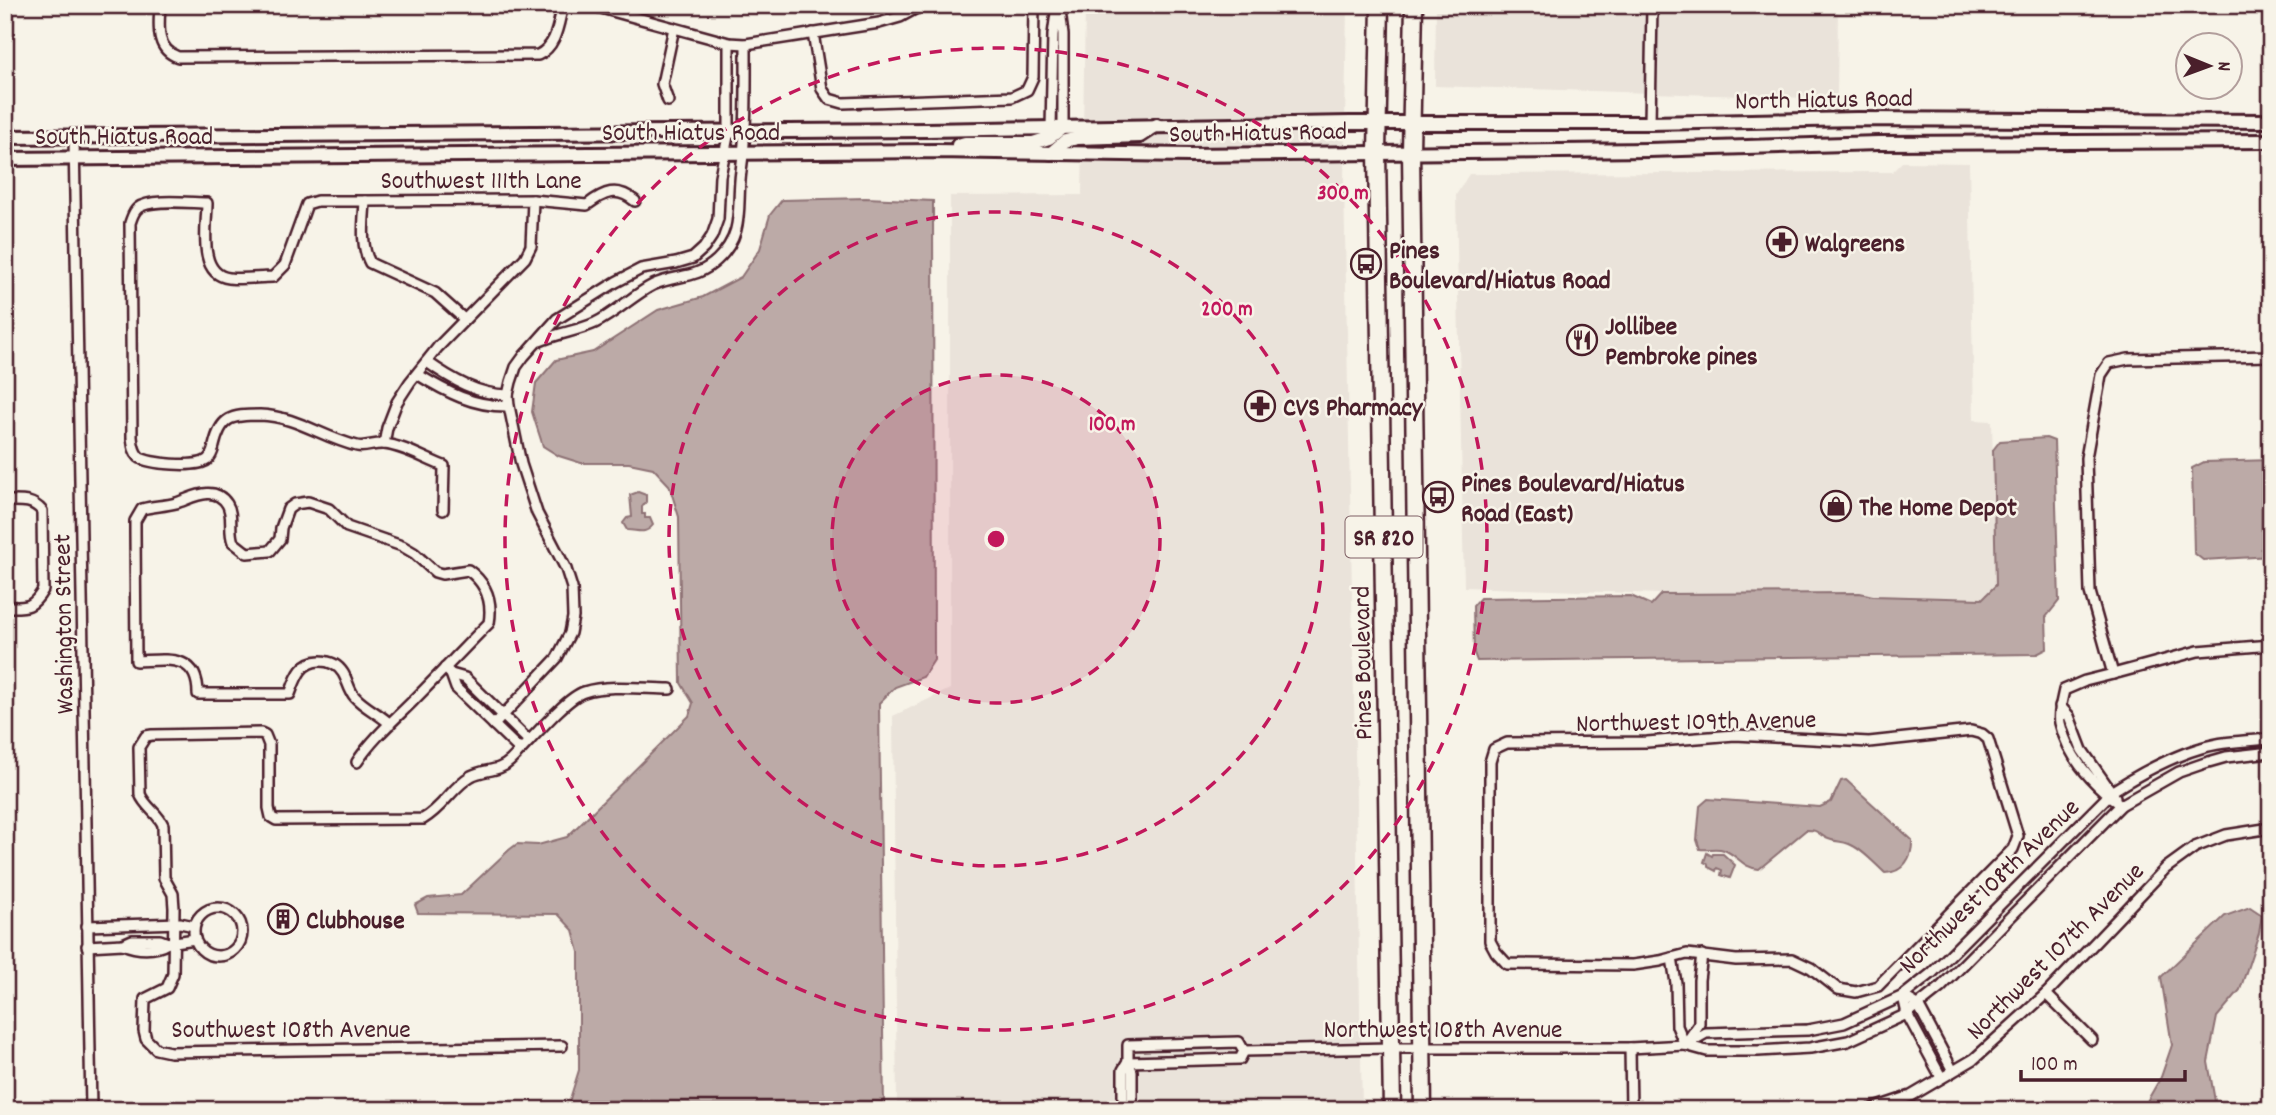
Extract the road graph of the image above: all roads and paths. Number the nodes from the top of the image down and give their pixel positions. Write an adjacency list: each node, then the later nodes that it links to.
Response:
1 (160, 5): 2 (street)
2 (563, 5)
3 (590, 5): 10 (street)
4 (922, 5): 11 (street)
5 (1034, 5): 11 (street)
6 (1058, 5): 20 (street)
7 (1380, 5): 16 (highway, Pines Boulevard / SR 820)
8 (1414, 5): 17 (highway, SR 820)
9 (1652, 5): 18 (street)
10 (674, 28): 12 (street); 14 (street)
11 (813, 33): 13 (street)
12 (729, 43): 13 (street); 21 (street)
13 (746, 44): 22 (street)
14 (668, 101)
15 (2271, 121): 18 (main road, North Hiatus Road)
16 (1377, 123): 17 (main road, North Hiatus Road); 19 (main road, South Hiatus Road); 28 (highway, Pines Boulevard / SR 820)
17 (1412, 123): 18 (main road, North Hiatus Road); 27 (highway, SR 820)
18 (1650, 123)
19 (1157, 125): 20 (main road, South Hiatus Road); 30 (main road)
20 (1057, 127): 22 (main road, South Hiatus Road); 26 (main road)
21 (729, 131): 22 (main road, South Hiatus Road); 24 (main road, South Hiatus Road); 29 (street)
22 (747, 131): 31 (street)
23 (5, 137): 24 (main road, South Hiatus Road)
24 (74, 138): 32 (street, Washington Street)
25 (2271, 141): 27 (main road, North Hiatus Road)
26 (937, 151): 30 (main road, South Hiatus Road); 31 (main road, South Hiatus Road)
27 (1411, 151): 28 (main road, North Hiatus Road); 80 (highway, SR 820)
28 (1377, 152): 30 (main road, South Hiatus Road); 79 (highway, Pines Boulevard / SR 820)
29 (725, 153): 31 (main road, South Hiatus Road); 32 (main road, South Hiatus Road); 38 (street)
30 (1051, 153)
31 (745, 154): 38 (street)
32 (74, 158): 33 (main road, South Hiatus Road); 64 (street, Washington Street)
33 (5, 159)
34 (533, 200): 35 (street, Southwest 111th Lane); 36 (street, Southwest 111th Lane); 37 (street)
35 (365, 201): 37 (street); 44 (street, Southwest 111th Lane)
36 (635, 201)
37 (464, 319): 40 (street)
38 (540, 341): 42 (street)
39 (2271, 356): 50 (street)
40 (427, 362): 41 (street); 42 (street)
41 (417, 374): 43 (street); 44 (street)
42 (508, 394): 43 (street)
43 (509, 406): 52 (street)
44 (384, 444): 46 (street)
45 (5, 501): 47 (street)
46 (443, 510)
47 (5, 607)
48 (2271, 645): 50 (street)
49 (448, 671): 52 (street); 53 (street); 53 (street); 54 (street)
50 (2113, 674): 60 (street)
51 (670, 689): 56 (street)
52 (503, 716): 54 (street); 56 (street)
53 (390, 724): 59 (street)
54 (494, 725): 57 (street)
55 (2271, 740): 60 (street, Northwest 108th Avenue)
56 (529, 741): 57 (street)
57 (520, 750): 66 (street)
58 (2271, 752): 61 (street, Northwest 108th Avenue)
59 (357, 762)
60 (2110, 794): 61 (street); 73 (street, Northwest 108th Avenue)
61 (2121, 805): 74 (street, Northwest 108th Avenue)
62 (2271, 828): 72 (street, Northwest 107th Avenue)
63 (132, 925): 64 (street); 66 (street); 68 (street)
64 (87, 926): 69 (street, Washington Street)
65 (194, 926): 66 (street); 67 (street); 67 (street)
66 (172, 935): 67 (street); 68 (street); 78 (street, Southwest 108th Avenue)
67 (195, 939)
68 (127, 942): 69 (street)
69 (87, 946): 86 (street, Washington Street)
70 (1702, 955): 71 (street); 71 (street, Northwest 109th Avenue); 77 (street)
71 (1672, 958): 77 (street)
72 (2046, 994): 76 (street); 84 (street, Northwest 107th Avenue)
73 (1903, 996): 74 (street); 75 (street); 77 (street, Northwest 108th Avenue)
74 (1918, 1006): 75 (street, Northwest 108th Avenue); 84 (street)
75 (1907, 1014): 77 (street, Northwest 108th Avenue); 85 (street)
76 (2092, 1040)
77 (1685, 1045): 81 (street, Northwest 108th Avenue)
78 (562, 1046)
79 (1391, 1048): 80 (street, Northwest 108th Avenue); 82 (street, Northwest 108th Avenue); 89 (highway, Pines Boulevard / SR 820)
80 (1422, 1048): 81 (street, Northwest 108th Avenue); 90 (highway, SR 820)
81 (1630, 1048): 91 (street)
82 (1244, 1051): 83 (street, Northwest 108th Avenue); 83 (street, Northwest 108th Avenue)
83 (1128, 1062): 87 (street); 88 (street)
84 (1953, 1071): 85 (street, Northwest 107th Avenue)
85 (1941, 1077): 92 (street, Northwest 107th Avenue)
86 (91, 1110)
87 (1123, 1110)
88 (1132, 1110)
89 (1392, 1110)
90 (1423, 1110)
91 (1631, 1110)
92 (1869, 1110)

